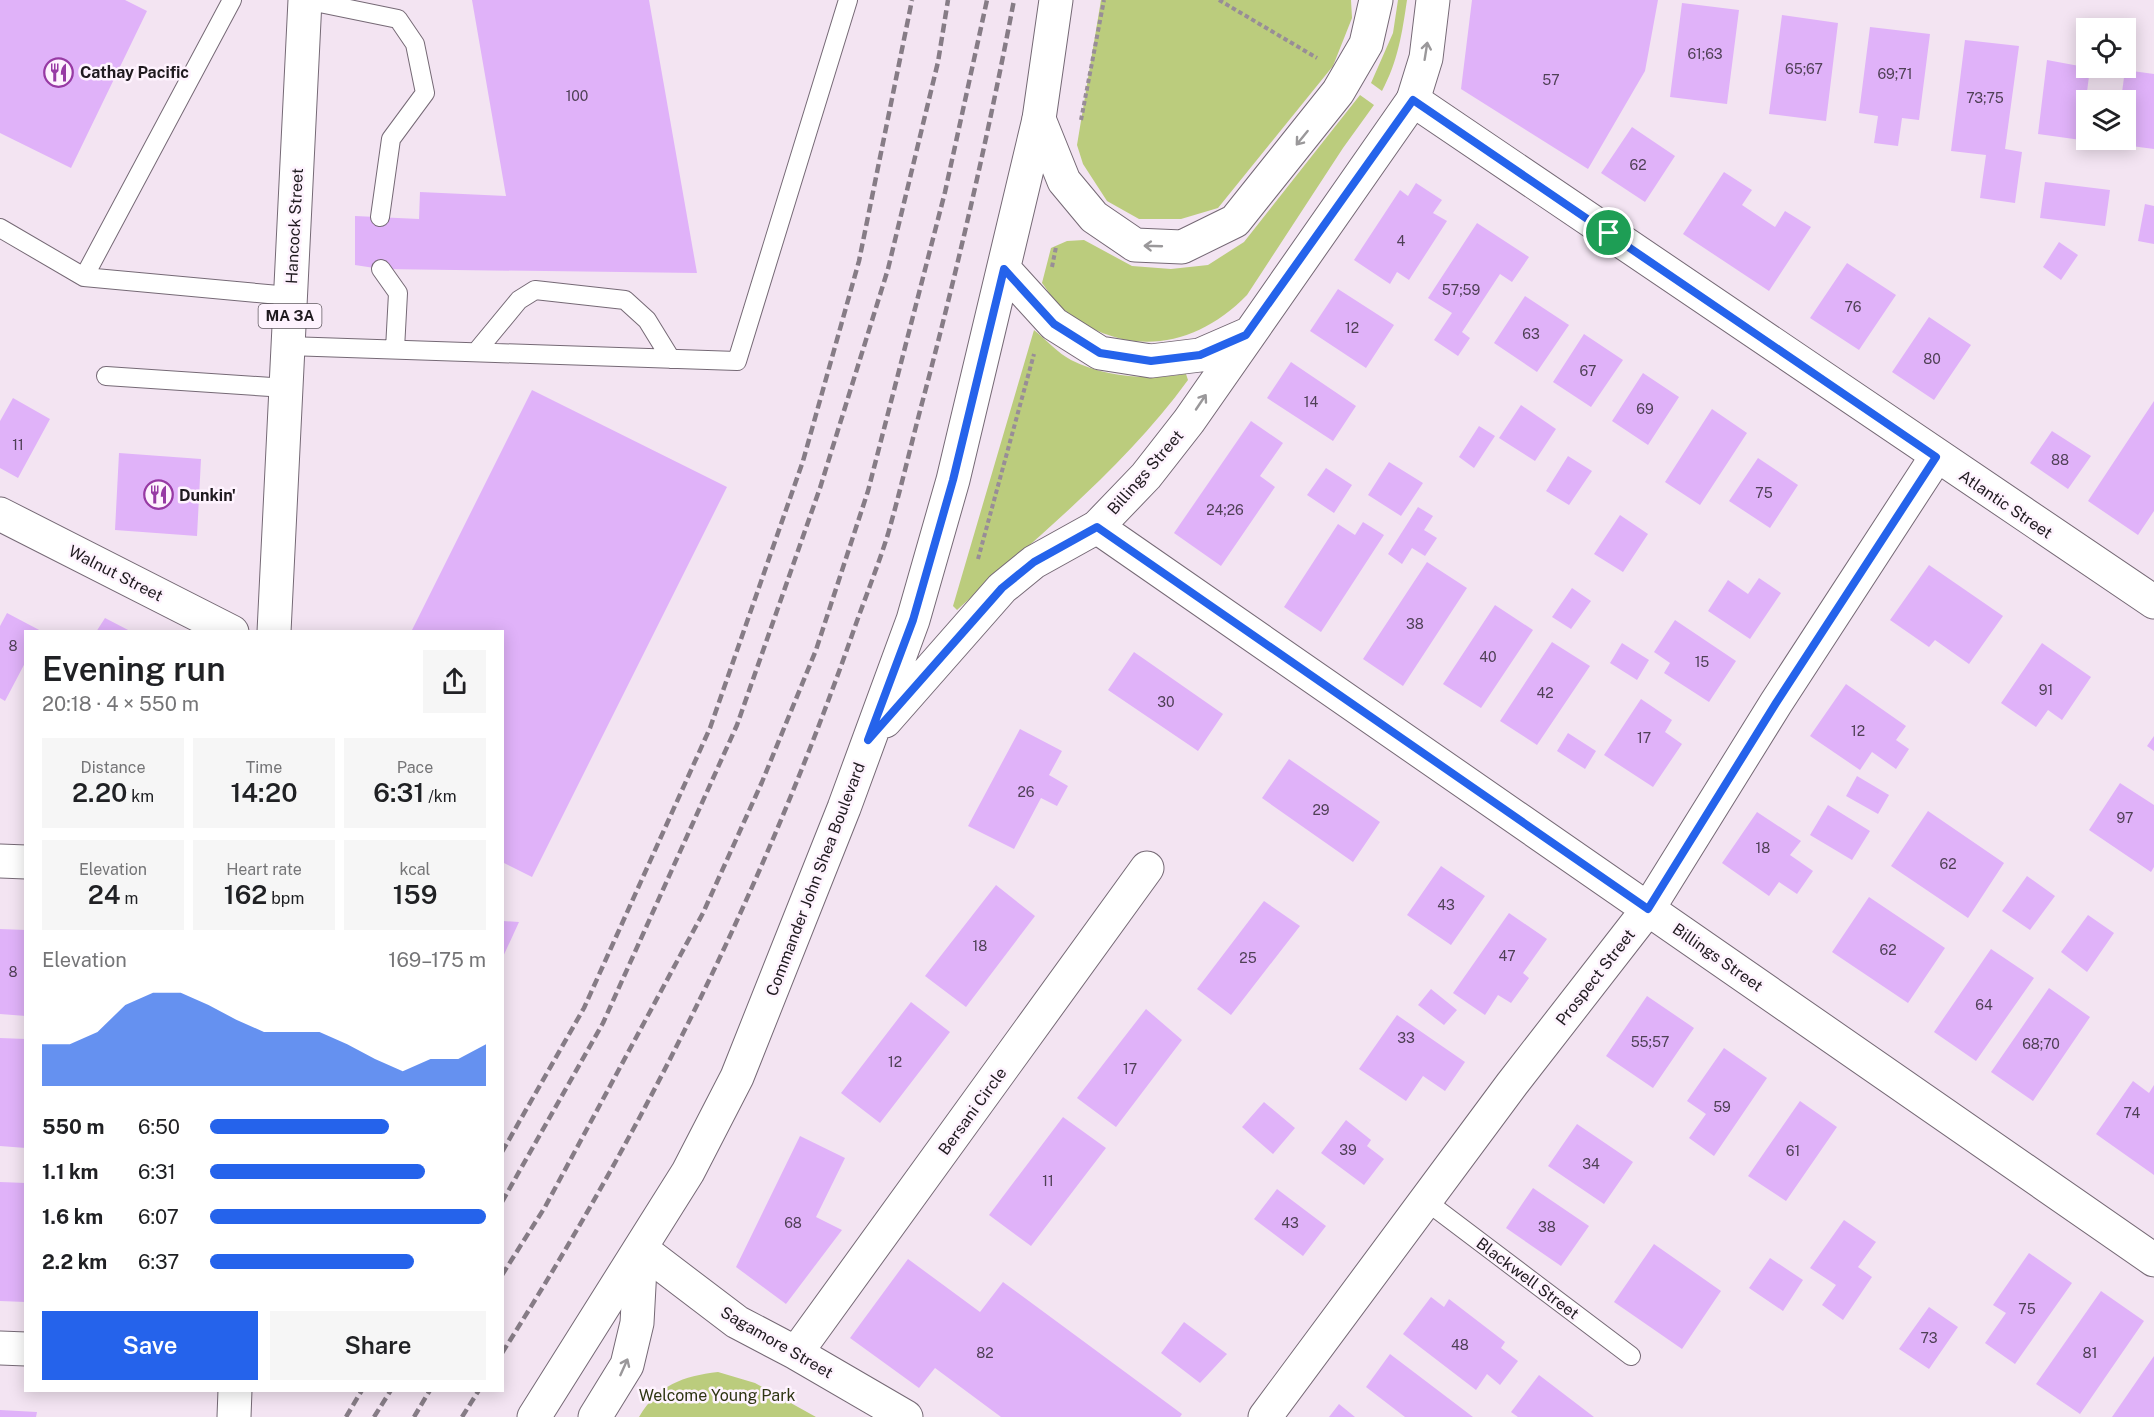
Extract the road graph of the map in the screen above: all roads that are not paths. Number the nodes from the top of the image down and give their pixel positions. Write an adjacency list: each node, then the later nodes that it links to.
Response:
1 (232, 0): 13 (lane)
2 (305, 0): 9 (lane); 14 (street, Hancock Street / MA 3A)
3 (848, 0): 19 (lane)
4 (1056, 0): 8 (street, Commander John Shea Boulevard)
5 (1376, 0): 8 (street, one-way to 8)
6 (1433, 0): 7 (street, Billings Street, one-way to 6)
7 (1413, 100): 15 (street, Billings Street); 22 (street, Atlantic Street)
8 (1039, 119): 12 (street, Commander John Shea Boulevard)
9 (380, 217)
10 (0, 228): 13 (lane)
11 (381, 269): 17 (lane)
12 (1004, 269): 15 (street); 28 (street, Commander John Shea Boulevard)
13 (84, 277): 14 (lane)
14 (290, 296): 16 (street, Hancock Street / MA 3A)
15 (1246, 335): 24 (street, Billings Street, one-way to 15)
16 (288, 346): 17 (lane); 21 (street, Hancock Street / MA 3A)
17 (396, 349): 18 (lane)
18 (476, 352): 19 (lane); 19 (lane)
19 (671, 359)
20 (106, 376): 21 (lane)
21 (286, 388): 27 (street, Hancock Street / MA 3A)
22 (1936, 457): 25 (street, Atlantic Street); 32 (street, Prospect Street)
23 (0, 514): 26 (street, Walnut Street)
24 (1097, 527): 28 (street); 32 (street, Billings Street)
25 (2154, 602)
26 (228, 630)
27 (274, 630)
28 (868, 740): 34 (street, Commander John Shea Boulevard)
29 (0, 861): 30 (street)
30 (24, 862)
31 (1147, 868): 38 (street, Bersani Circle)
32 (1648, 909): 33 (street, Prospect Street); 35 (street, Billings Street)
33 (1425, 1201): 39 (lane, Blackwell Street); 45 (street, Prospect Street)
34 (640, 1249): 38 (street, Sagamore Street); 42 (street); 43 (street, one-way to 34)
35 (2154, 1260)
36 (0, 1348): 37 (street)
37 (24, 1349)
38 (796, 1353): 44 (street, Sagamore Street)
39 (1631, 1356)
40 (235, 1392): 41 (street)
41 (234, 1417)
42 (534, 1417)
43 (595, 1417)
44 (906, 1417)
45 (1266, 1417)

